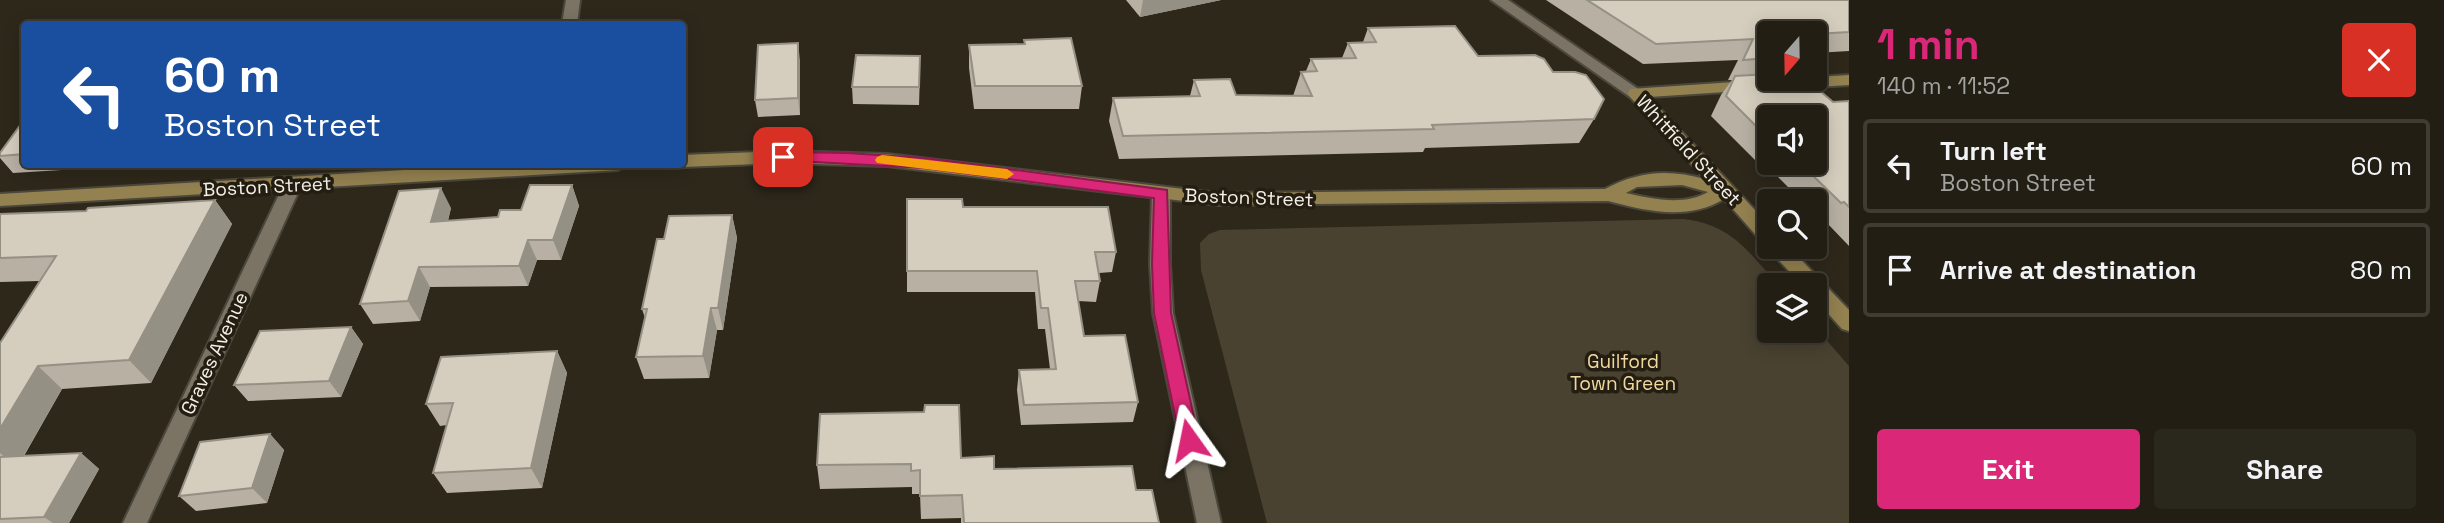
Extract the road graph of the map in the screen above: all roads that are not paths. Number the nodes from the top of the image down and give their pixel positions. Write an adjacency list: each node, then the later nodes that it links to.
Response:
1 (573, 0): 3 (street)
2 (1498, 0): 5 (street, Whitfield Street)
3 (570, 21)
4 (1849, 80): 5 (main road)
5 (1636, 93): 9 (main road, Whitfield Street)
6 (686, 161): 10 (main road, Boston Street)
7 (535, 168): 8 (main road, Boston Street)
8 (293, 184): 12 (main road, Boston Street); 18 (street, Graves Avenue)
9 (1726, 190): 11 (main road, Boston Street); 11 (main road, Boston Street); 13 (main road, Whitfield Street)
10 (1161, 194): 11 (main road, Boston Street); 19 (street)
11 (1608, 195)
12 (0, 200)
13 (1757, 224)
14 (1789, 259): 15 (main road)
15 (1802, 273)
16 (1827, 300): 17 (main road)
17 (1849, 323)
18 (135, 523)
19 (1209, 523)

